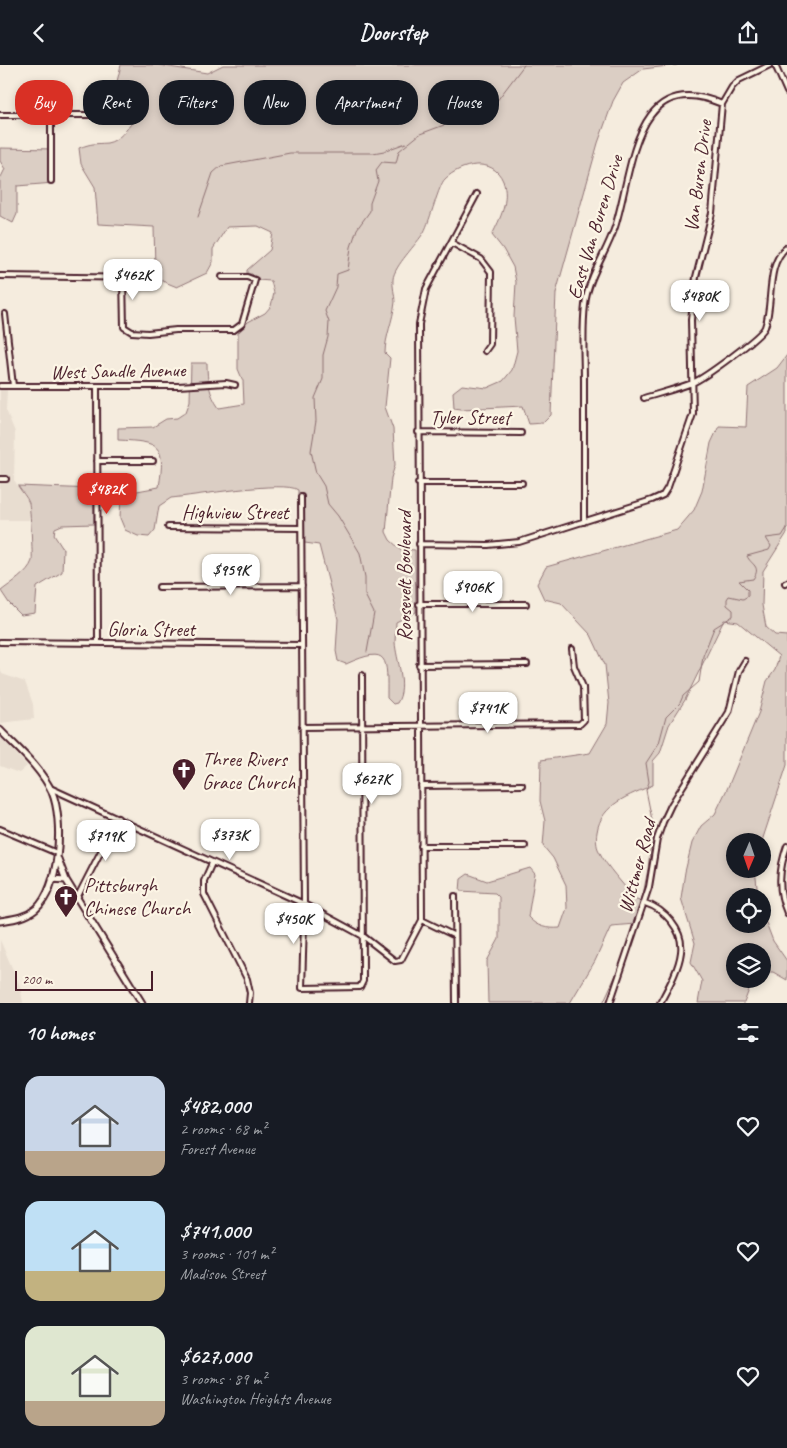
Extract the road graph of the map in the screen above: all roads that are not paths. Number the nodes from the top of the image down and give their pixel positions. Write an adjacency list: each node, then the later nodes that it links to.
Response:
1 (770, 65): 4 (street, Van Buren Drive)
2 (775, 65): 3 (street)
3 (787, 92)
4 (722, 104): 18 (street, Van Buren Drive); 33 (street, East Van Buren Drive)
5 (0, 115): 6 (street)
6 (15, 115)
7 (51, 125): 8 (street)
8 (51, 181)
9 (477, 194): 10 (street, Roosevelt Boulevard)
10 (452, 243): 17 (street); 24 (street, Roosevelt Boulevard)
11 (787, 247): 18 (street)
12 (0, 276): 13 (street)
13 (123, 277): 14 (street); 15 (street)
14 (150, 277)
15 (222, 277)
16 (5, 314): 21 (street)
17 (485, 351)
18 (694, 383): 23 (street); 33 (street, Van Buren Drive)
19 (235, 385): 22 (street, West Sandle Avenue)
20 (0, 386): 21 (street, West Sandle Avenue)
21 (13, 386): 22 (street, West Sandle Avenue)
22 (97, 386): 26 (street)
23 (644, 398)
24 (418, 432): 25 (street, Tyler Street); 30 (street, Roosevelt Boulevard)
25 (522, 433)
26 (97, 461): 27 (street); 42 (street)
27 (153, 461)
28 (0, 479): 29 (street)
29 (6, 479)
30 (418, 483): 31 (street); 36 (street, Roosevelt Boulevard)
31 (522, 483)
32 (302, 497): 35 (street)
33 (584, 522): 36 (street)
34 (168, 527): 35 (street, Highview Street)
35 (301, 528): 37 (street)
36 (419, 544): 39 (street, Roosevelt Boulevard)
37 (302, 586): 38 (street); 43 (street)
38 (160, 587)
39 (419, 604): 40 (street); 47 (street, Roosevelt Boulevard)
40 (526, 604)
41 (0, 642): 42 (street, Gloria Street)
42 (98, 643): 43 (street, Gloria Street)
43 (301, 645): 51 (street)
44 (572, 649): 49 (street)
45 (745, 661): 67 (street, Wittmer Road)
46 (527, 664): 47 (street)
47 (419, 665): 49 (street, Roosevelt Boulevard)
48 (362, 675): 50 (street)
49 (420, 725): 50 (street); 54 (street, Roosevelt Boulevard)
50 (362, 726): 51 (street); 73 (street)
51 (302, 727): 68 (street)
52 (0, 730): 55 (street)
53 (522, 785): 54 (street)
54 (421, 786): 59 (street, Roosevelt Boulevard)
55 (51, 790): 56 (street); 61 (street)
56 (118, 818): 62 (street); 66 (street)
57 (0, 829): 61 (street)
58 (787, 845): 70 (street)
59 (421, 846): 60 (street); 71 (street, Roosevelt Boulevard)
60 (525, 846)
61 (57, 853): 63 (street); 64 (street)
62 (212, 863): 68 (street); 76 (street)
63 (52, 879): 64 (street); 72 (street)
64 (66, 880): 66 (street)
65 (454, 896): 74 (street)
66 (77, 898): 75 (street)
67 (644, 903): 78 (street, Wittmer Road); 79 (street)
68 (304, 904): 69 (street)
69 (309, 907): 73 (street); 73 (street)
70 (787, 913)
71 (422, 920): 73 (street, Roosevelt Boulevard); 74 (street)
72 (0, 921)
73 (363, 936)
74 (455, 936): 77 (street)
75 (142, 1003)
76 (249, 1003)
77 (456, 1003)
78 (610, 1003)
79 (660, 1003)

